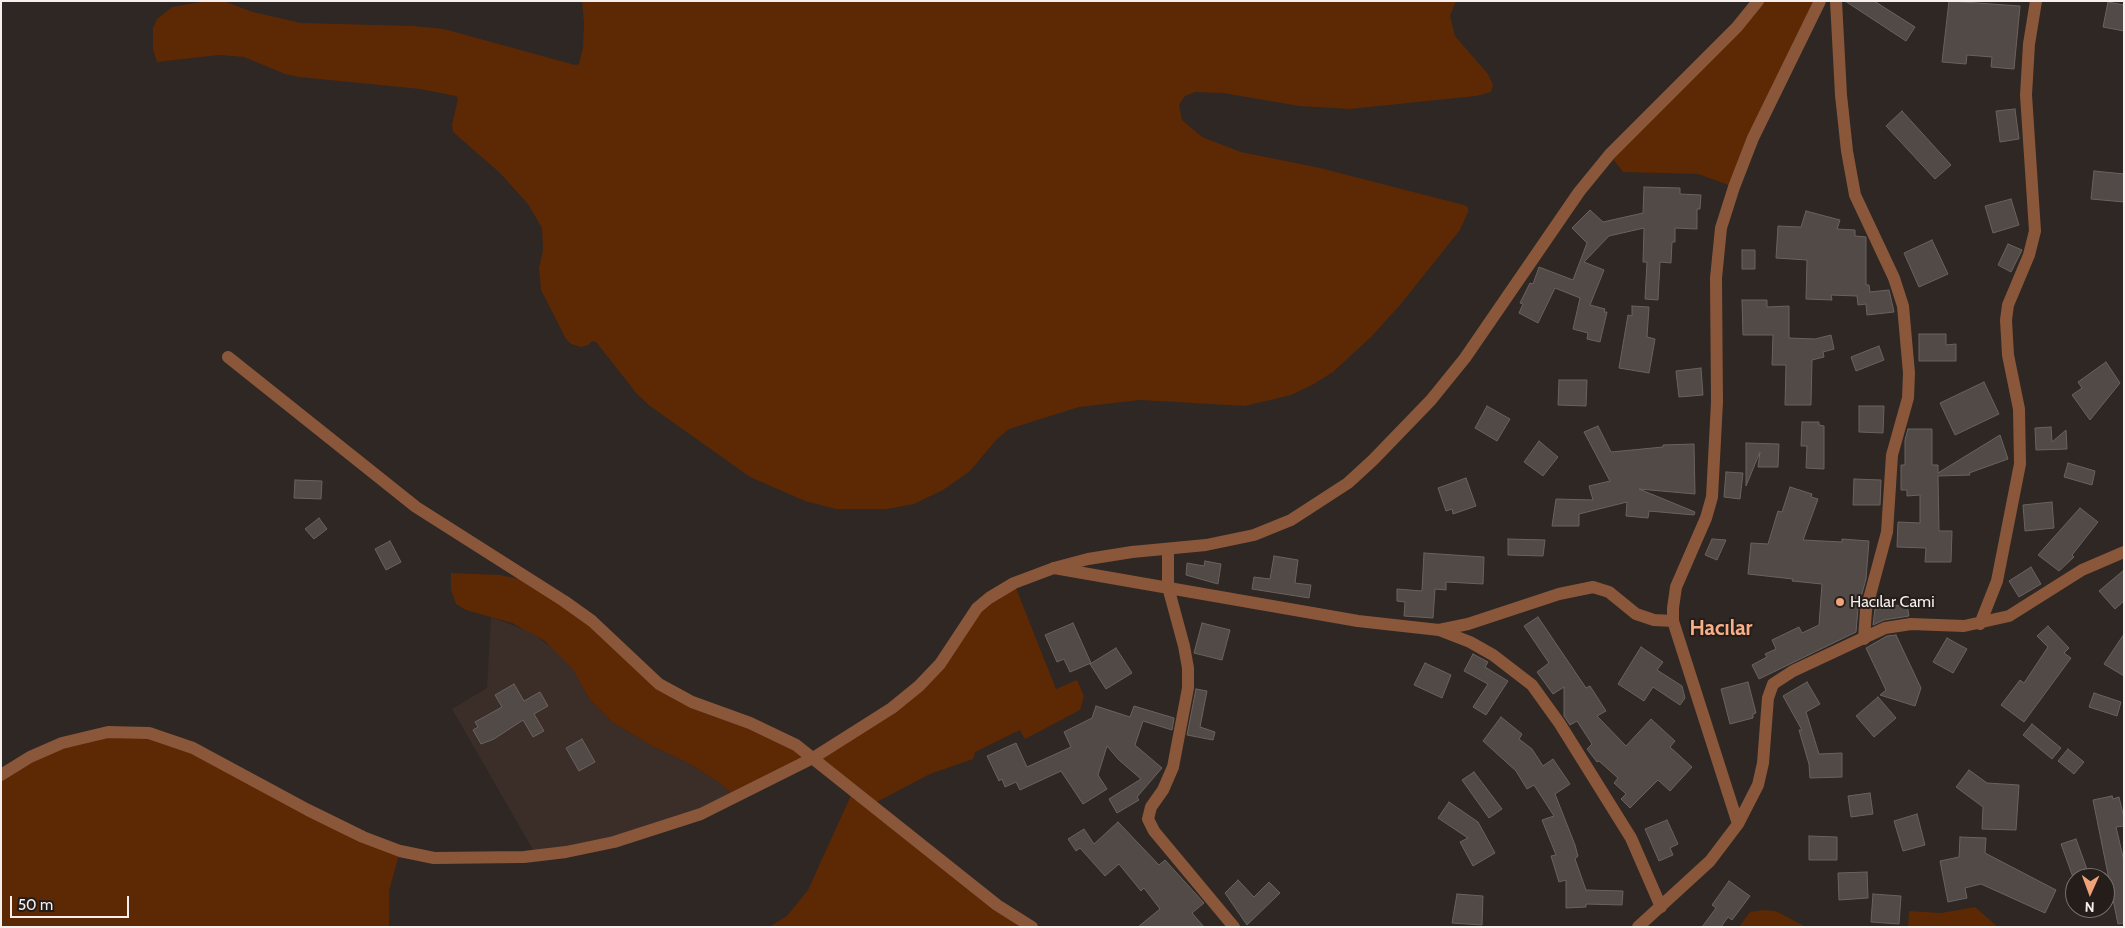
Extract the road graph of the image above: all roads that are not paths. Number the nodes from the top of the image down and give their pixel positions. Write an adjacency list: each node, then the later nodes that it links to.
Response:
1 (1758, 1): 6 (street)
2 (1820, 1): 10 (street)
3 (1836, 1): 13 (street)
4 (2036, 1): 11 (street)
5 (228, 357): 14 (street)
6 (1168, 550): 8 (street); 9 (street)
7 (2124, 552): 11 (street)
8 (1054, 568): 9 (street); 14 (street)
9 (1168, 586): 12 (street); 19 (street)
10 (1674, 621): 12 (street); 16 (street)
11 (1980, 624): 13 (street)
12 (1439, 630): 17 (street)
13 (1864, 639): 16 (street)
14 (812, 758): 15 (street); 18 (street)
15 (1, 775)
16 (1738, 824): 17 (street)
17 (1661, 907): 20 (street)
18 (1032, 927)
19 (1234, 927)
20 (1638, 927)

